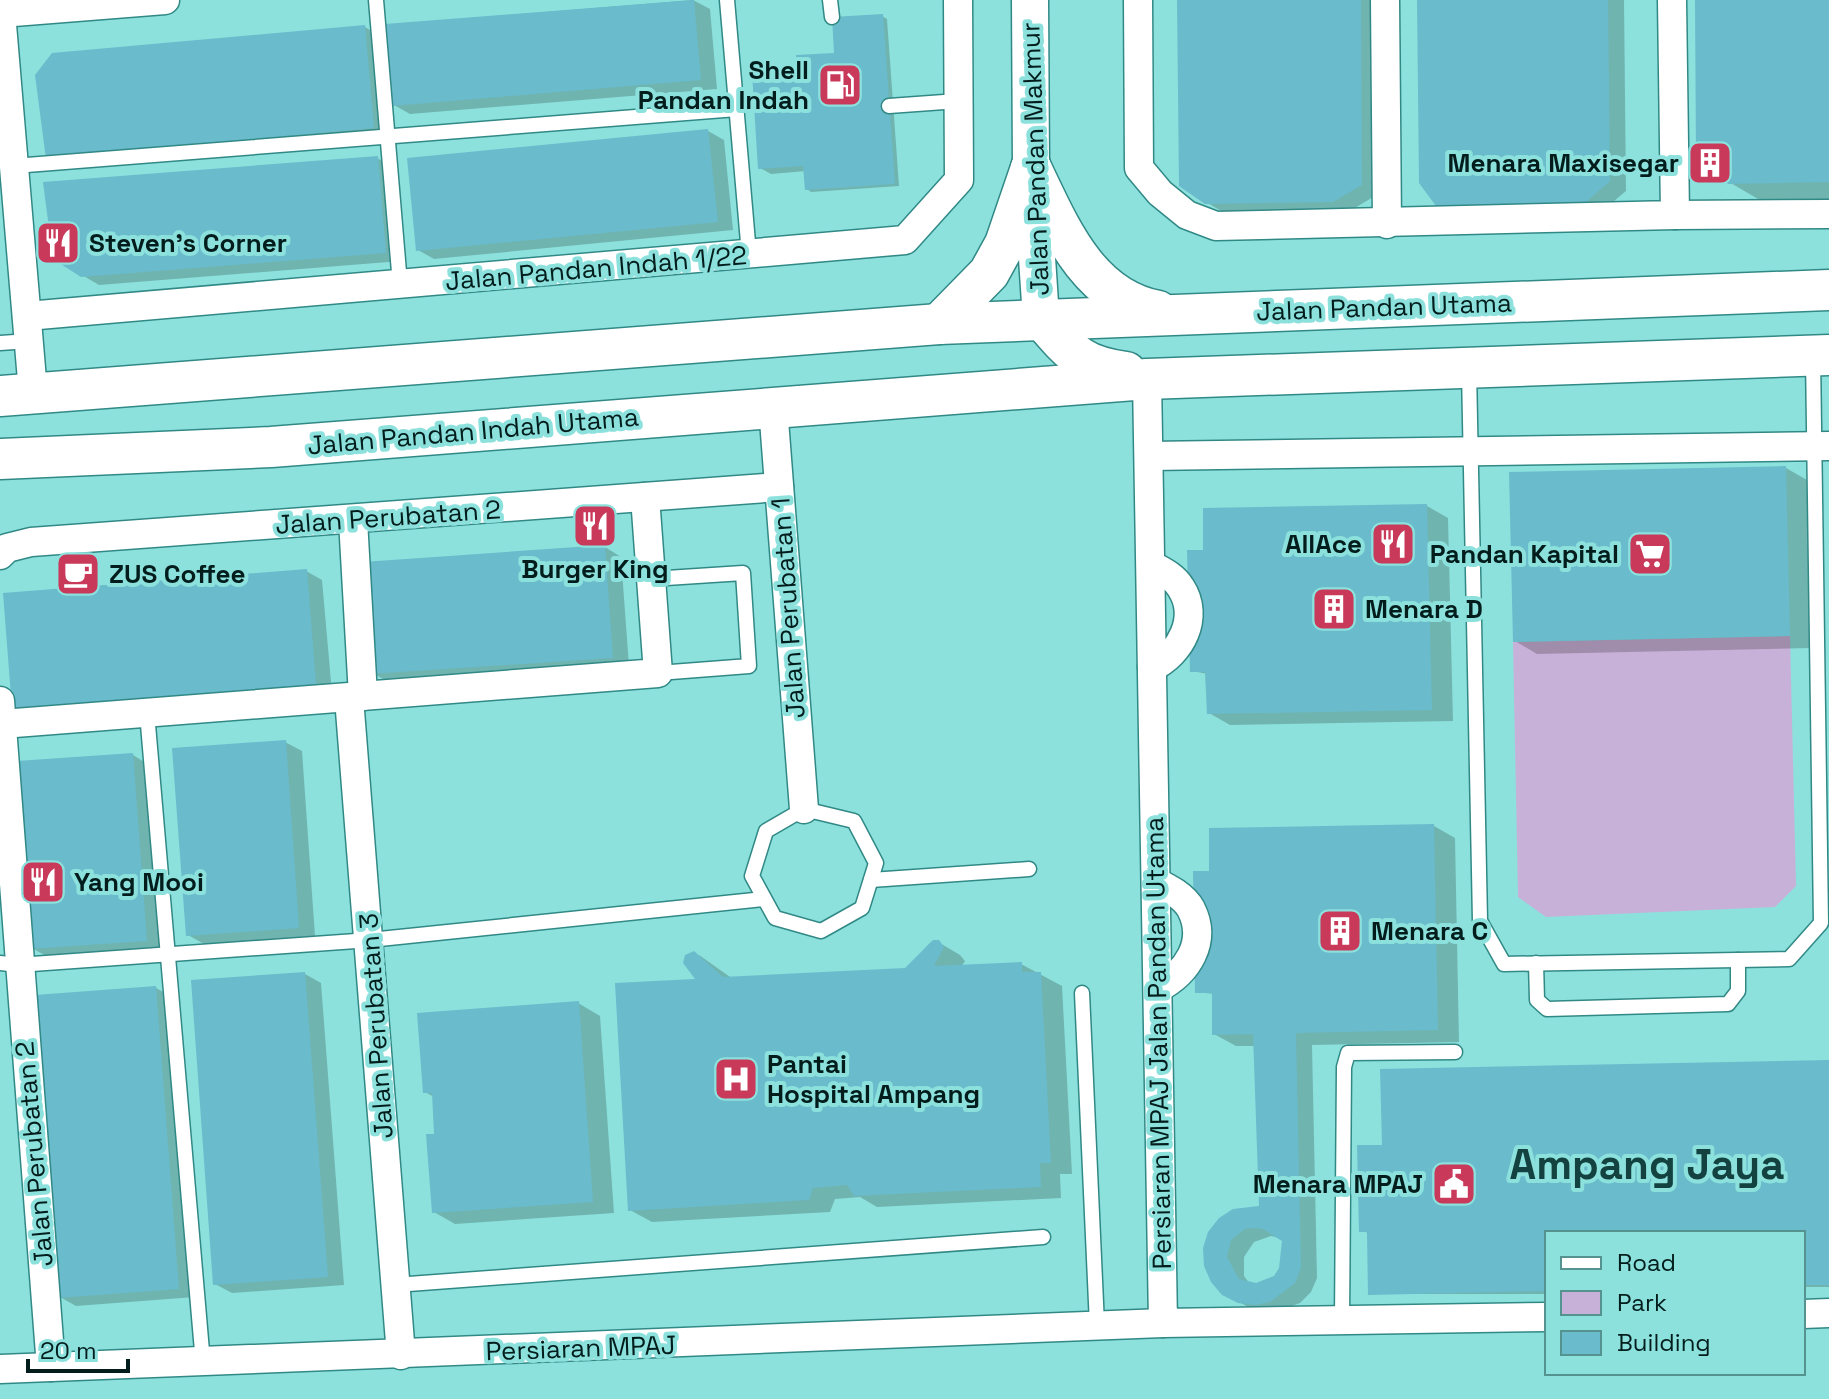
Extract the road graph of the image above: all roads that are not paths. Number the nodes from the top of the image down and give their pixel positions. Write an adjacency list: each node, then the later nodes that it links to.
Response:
1 (165, 0): 11 (street)
2 (376, 0): 16 (lane)
3 (727, 0): 15 (lane)
4 (830, 0): 12 (lane)
5 (958, 0): 13 (street, Jalan Pandan Indah 1/22)
6 (1030, 0): 18 (street, Jalan Pandan Makmur)
7 (1138, 0): 21 (street)
8 (1385, 0): 21 (street)
9 (1672, 0): 20 (street)
10 (0, 1): 11 (street)
11 (1, 13): 17 (street)
12 (832, 17)
13 (958, 101): 14 (lane); 22 (street, Jalan Pandan Indah 1/22)
14 (889, 106)
15 (737, 109): 16 (lane); 22 (lane)
16 (387, 136): 17 (lane); 23 (lane)
17 (14, 166): 28 (street)
18 (1031, 168): 25 (main road); 26 (street, Jalan Pandan Makmur); 27 (main road)
19 (1829, 214): 20 (street)
20 (1675, 215): 21 (street)
21 (1387, 224)
22 (749, 254): 23 (street, Jalan Pandan Indah 1/22)
23 (400, 284): 28 (street, Jalan Pandan Indah 1/22)
24 (1829, 290): 25 (main road, Jalan Pandan Utama)
25 (1180, 315): 26 (main road, Jalan Pandan Utama)
26 (1041, 318): 27 (main road, Jalan Pandan Utama); 32 (main road); 34 (main road)
27 (939, 324): 33 (main road)
28 (28, 328): 29 (lane); 33 (street)
29 (0, 343)
30 (1821, 356): 31 (main road); 36 (lane)
31 (1469, 368): 32 (main road); 37 (lane)
32 (1163, 379): 34 (main road); 38 (street, Persiaran MPAJ Jalan Pandan Utama)
33 (16, 394)
34 (945, 394): 35 (main road, Jalan Pandan Indah Utama)
35 (773, 407): 39 (main road, Jalan Pandan Indah Utama); 40 (street, Jalan Perubatan 1)
36 (1822, 446): 37 (street); 56 (lane)
37 (1469, 451): 38 (street); 57 (lane)
38 (1149, 456): 52 (street, Persiaran MPAJ Jalan Pandan Utama)
39 (8, 462)
40 (779, 487): 41 (street, Jalan Perubatan 2); 49 (street, Jalan Perubatan 1)
41 (645, 497): 42 (street, Jalan Perubatan 2); 44 (street)
42 (353, 520): 43 (street, Jalan Perubatan 2); 46 (street, Jalan Perubatan 3)
43 (0, 555)
44 (651, 579): 45 (street); 45 (lane)
45 (658, 673): 46 (street)
46 (356, 697): 48 (street); 54 (street, Jalan Perubatan 3)
47 (1, 713): 48 (street); 58 (street, Jalan Perubatan 2)
48 (147, 713): 55 (lane)
49 (804, 809): 51 (lane); 53 (lane)
50 (1029, 869): 51 (lane)
51 (871, 880): 53 (lane)
52 (1156, 882): 59 (street, Persiaran MPAJ Jalan Pandan Utama); 59 (street)
53 (764, 899): 54 (lane)
54 (370, 940): 55 (lane); 63 (street, Jalan Perubatan 3)
55 (169, 955): 58 (lane); 71 (lane)
56 (1738, 960): 57 (lane); 57 (lane)
57 (1536, 963)
58 (9, 964): 72 (street, Jalan Perubatan 2)
59 (1158, 988): 68 (street, Persiaran MPAJ Jalan Pandan Utama)
60 (1082, 993): 69 (lane)
61 (1455, 1052): 67 (lane)
62 (1043, 1237): 63 (lane)
63 (395, 1285): 70 (street, Jalan Perubatan 3)
64 (1829, 1313): 65 (street)
65 (1805, 1314)
66 (1545, 1317): 67 (street)
67 (1342, 1320): 68 (street)
68 (1163, 1323): 69 (street, Persiaran MPAJ)
69 (1097, 1325): 70 (street, Persiaran MPAJ)
70 (401, 1355): 71 (street, Persiaran MPAJ)
71 (203, 1364): 72 (street, Persiaran MPAJ)
72 (51, 1367): 73 (street, Persiaran MPAJ)
73 (0, 1369)

